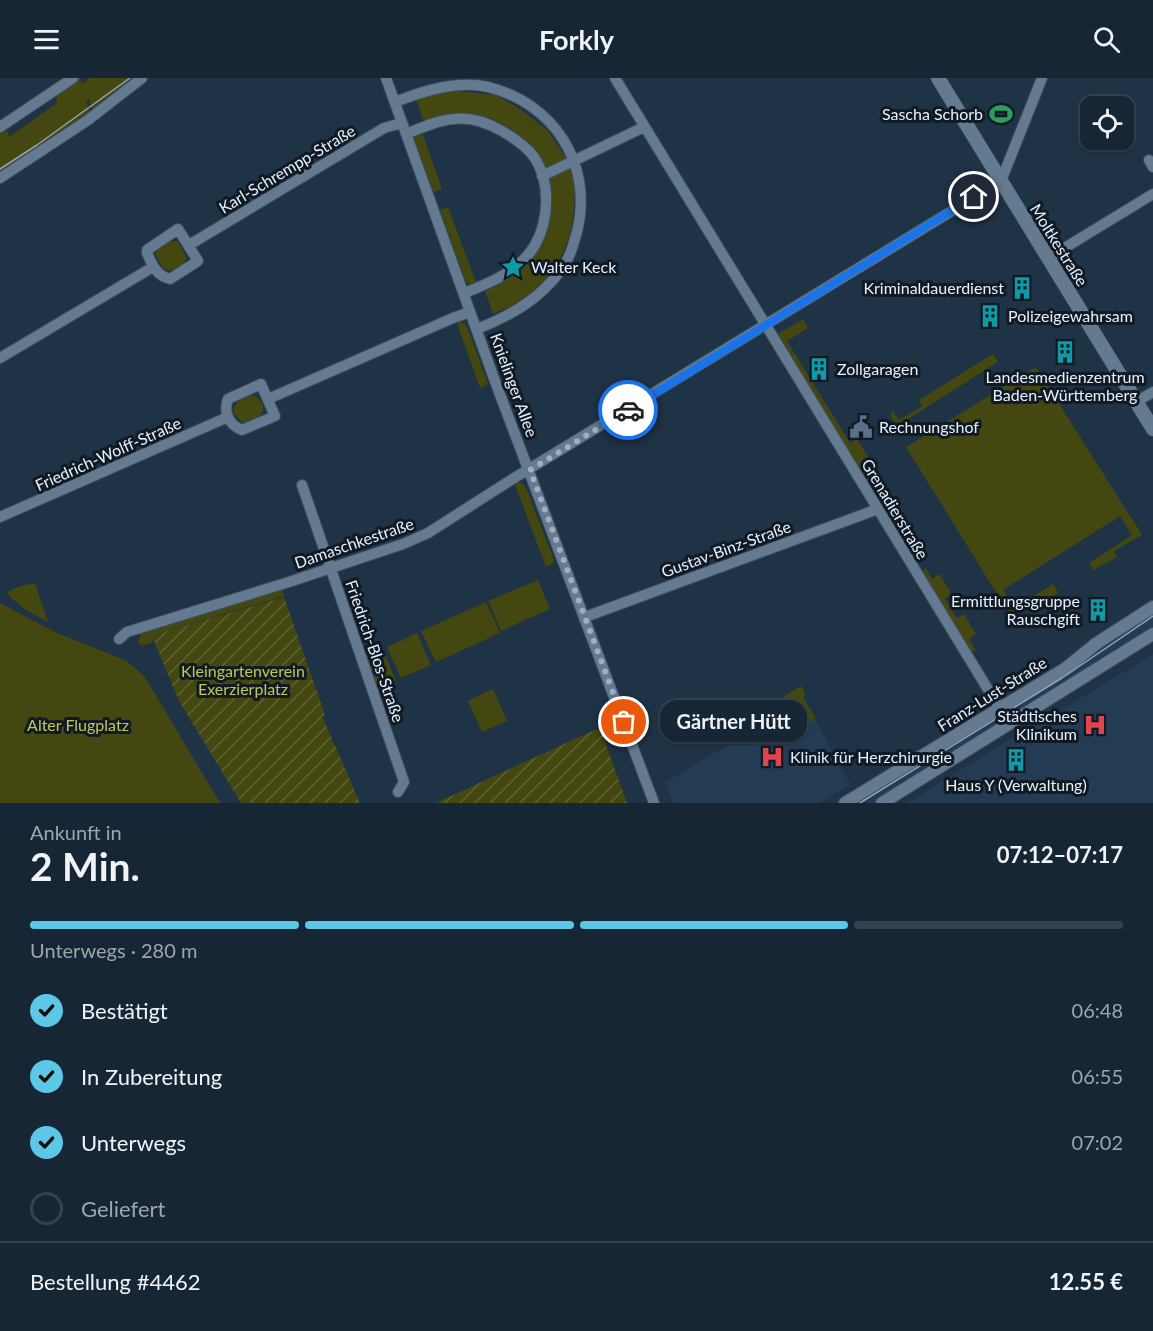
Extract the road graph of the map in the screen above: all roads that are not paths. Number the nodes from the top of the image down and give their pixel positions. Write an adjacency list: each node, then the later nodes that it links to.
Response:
1 (73, 78): 8 (street)
2 (142, 78): 13 (street)
3 (386, 78): 7 (street, Knielinger Allee)
4 (615, 78): 9 (street, Grenadierstraße)
5 (938, 78): 14 (main road, Moltkestraße)
6 (1042, 78): 14 (street)
7 (395, 102): 10 (street, Knielinger Allee); 11 (street)
8 (0, 127)
9 (644, 127): 11 (street); 21 (street, Grenadierstraße)
10 (404, 128): 12 (street, Karl-Schrempp-Straße); 16 (street, Karl-Schrempp-Straße); 19 (street, Knielinger Allee)
11 (575, 160): 12 (street); 22 (street)
12 (542, 176): 19 (street)
13 (0, 178)
14 (1000, 181): 17 (main road, Moltkestraße); 21 (street, Damaschkestraße)
15 (1153, 194): 17 (street)
16 (189, 245): 18 (street); 18 (street)
17 (1048, 258): 26 (main road, Moltkestraße)
18 (153, 267): 23 (street)
19 (464, 293): 20 (street, Knielinger Allee)
20 (470, 312): 22 (street, Knielinger Allee); 25 (street)
21 (766, 325): 29 (street, Damaschkestraße); 31 (street, Grenadierstraße)
22 (477, 329): 29 (street, Knielinger Allee)
23 (0, 358)
24 (1153, 392): 26 (street)
25 (268, 399): 27 (street); 27 (street)
26 (1136, 402): 28 (main road, Moltkestraße)
27 (228, 417): 32 (street, Friedrich-Wolff-Straße)
28 (1153, 429)
29 (530, 470): 33 (street, Damaschkestraße); 35 (street, Knielinger Allee)
30 (302, 485): 33 (street, Friedrich-Blos-Straße)
31 (878, 509): 35 (street, Gustav-Binz-Straße); 38 (street, Grenadierstraße)
32 (0, 517)
33 (330, 567): 37 (street, Damaschkestraße); 39 (street, Friedrich-Blos-Straße)
34 (1153, 607): 38 (street, Franz-Lust-Straße)
35 (585, 617): 40 (street, Knielinger Allee)
36 (1153, 634): 42 (street, Franz-Lust-Straße)
37 (119, 639)
38 (1000, 709): 41 (street, Franz-Lust-Straße)
39 (398, 792)
40 (654, 803)
41 (845, 803)
42 (882, 803)

